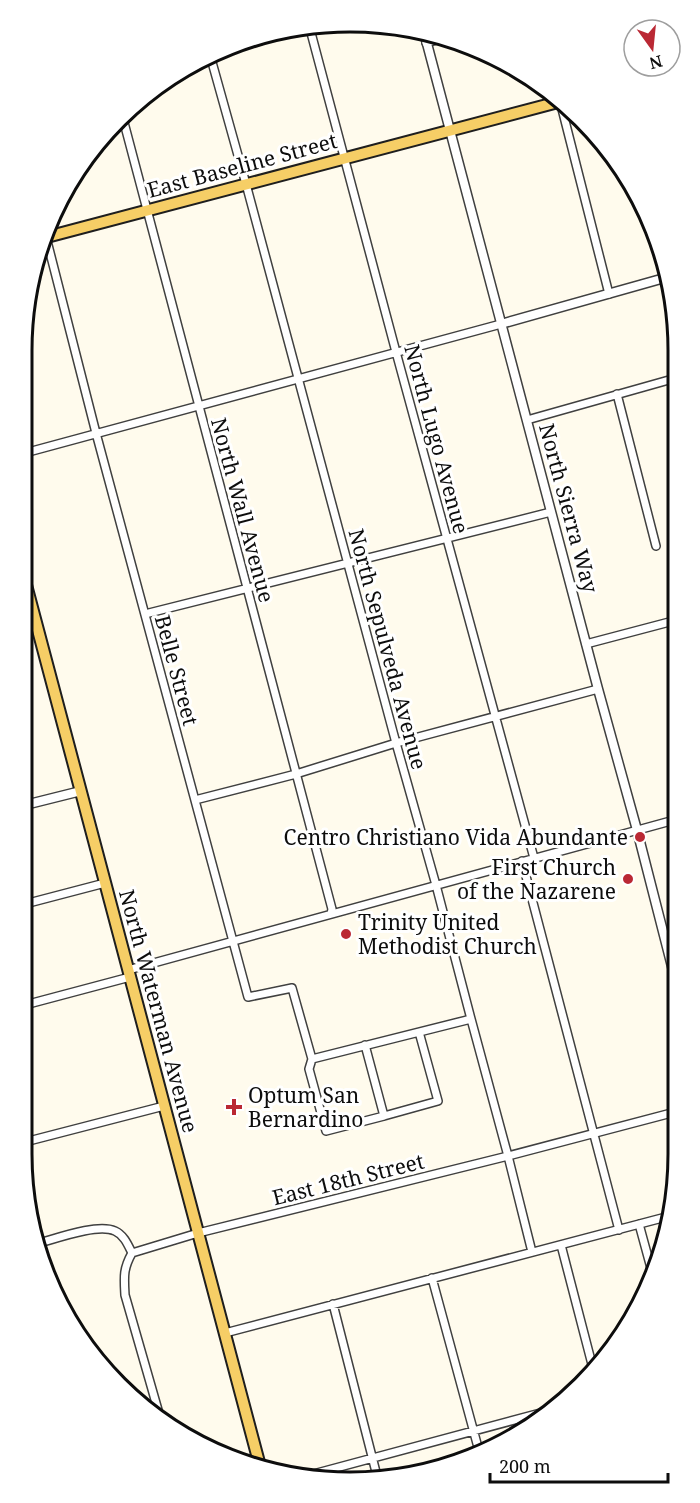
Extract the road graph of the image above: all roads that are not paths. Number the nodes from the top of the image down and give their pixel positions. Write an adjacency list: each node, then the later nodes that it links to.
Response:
1 (311, 34): 8 (street, North Lugo Avenue)
2 (426, 41): 7 (street, North Sierra Way)
3 (212, 63): 9 (street, North Sepulveda Avenue)
4 (552, 104): 7 (main road, East Baseline Street)
5 (565, 115): 14 (street)
6 (124, 126): 10 (street, North Wall Avenue)
7 (450, 131): 8 (main road, East Baseline Street); 15 (street, North Sierra Way)
8 (345, 158): 9 (main road, East Baseline Street); 16 (street, North Lugo Avenue)
9 (246, 184): 10 (main road, East Baseline Street); 17 (street, North Sepulveda Avenue)
10 (147, 210): 11 (main road, East Baseline Street); 20 (street, North Wall Avenue)
11 (53, 236)
12 (48, 249): 22 (street, Belle Street)
13 (660, 280): 14 (street)
14 (609, 294): 15 (street)
15 (501, 324): 16 (street); 21 (street, North Sierra Way)
16 (396, 352): 17 (street); 25 (street, North Lugo Avenue)
17 (298, 379): 20 (street); 27 (street, North Sepulveda Avenue)
18 (668, 380): 19 (street)
19 (617, 394): 21 (street); 26 (street)
20 (199, 406): 22 (street); 28 (street, North Wall Avenue)
21 (527, 420): 24 (street, North Sierra Way)
22 (96, 434): 23 (street); 30 (street, Belle Street)
23 (32, 451)
24 (551, 512): 25 (street); 32 (street, North Sierra Way)
25 (448, 538): 27 (street); 34 (street, North Lugo Avenue)
26 (656, 546)
27 (347, 562): 28 (street); 35 (street, North Sepulveda Avenue)
28 (247, 587): 30 (street); 36 (street, North Wall Avenue)
29 (32, 607): 37 (main road, North Waterman Avenue)
30 (145, 614): 38 (street, Belle Street)
31 (668, 622): 32 (street)
32 (586, 644): 33 (street, North Sierra Way)
33 (598, 689): 34 (street); 41 (street, North Sierra Way)
34 (496, 717): 35 (street); 42 (street, North Lugo Avenue)
35 (396, 743): 36 (street); 45 (street, North Sepulveda Avenue)
36 (296, 774): 38 (street); 47 (street, North Wall Avenue)
37 (81, 791): 39 (street); 44 (main road, North Waterman Avenue)
38 (195, 800): 49 (street, Belle Street)
39 (32, 803)
40 (668, 822): 41 (street)
41 (637, 830): 42 (street); 48 (street, North Sierra Way)
42 (534, 858): 43 (street)
43 (522, 861): 45 (street); 59 (street)
44 (105, 884): 46 (street); 50 (main road, North Waterman Avenue)
45 (436, 885): 47 (street); 52 (street, North Sepulveda Avenue)
46 (32, 903)
47 (331, 914): 49 (street)
48 (668, 939)
49 (233, 940): 50 (street); 55 (street, Belle Street)
50 (129, 973): 51 (street); 56 (main road, North Waterman Avenue)
51 (32, 1003)
52 (471, 1019): 53 (street); 61 (street, North Sepulveda Avenue)
53 (419, 1032): 54 (street); 58 (street)
54 (365, 1045): 55 (street); 58 (street)
55 (312, 1059): 58 (street)
56 (164, 1106): 60 (street); 65 (main road, North Waterman Avenue)
57 (668, 1114): 59 (street, East 18th Street)
58 (384, 1116)
59 (595, 1133): 61 (street, East 18th Street); 64 (street)
60 (32, 1140)
61 (508, 1156): 65 (street, East 18th Street); 68 (street, North Sepulveda Avenue)
62 (661, 1218): 63 (street)
63 (639, 1224): 64 (street); 70 (street)
64 (619, 1230): 67 (street)
65 (198, 1233): 69 (street, East 18th Street); 73 (main road, North Waterman Avenue)
66 (44, 1242): 69 (street)
67 (561, 1245): 68 (street); 74 (street)
68 (532, 1252): 71 (street)
69 (132, 1253): 75 (street)
70 (649, 1262)
71 (432, 1278): 72 (street); 77 (street)
72 (333, 1304): 73 (street); 80 (street)
73 (225, 1333): 79 (main road, North Waterman Avenue)
74 (591, 1361)
75 (157, 1407)
76 (530, 1416): 77 (street)
77 (473, 1431): 78 (street); 80 (street)
78 (476, 1445)
79 (258, 1458)
80 (372, 1458): 81 (street); 82 (street)
81 (326, 1471)
82 (375, 1471)

